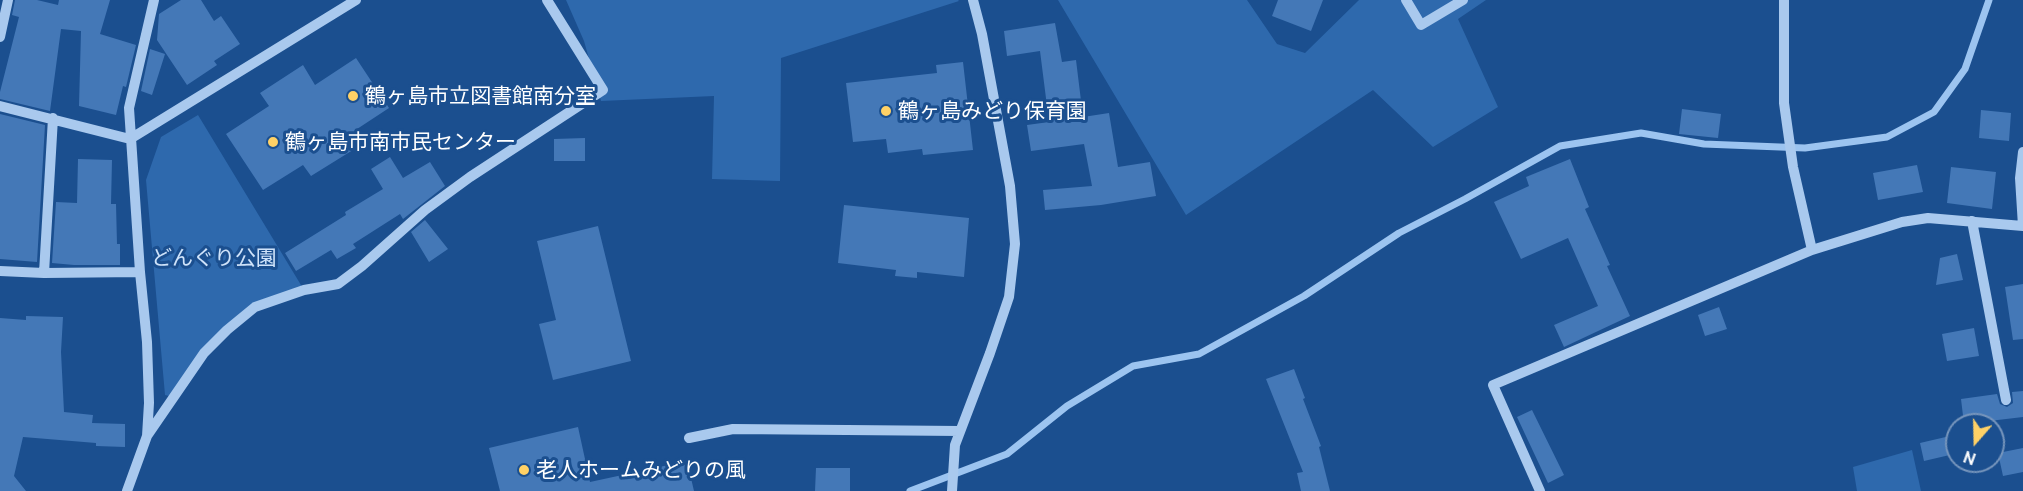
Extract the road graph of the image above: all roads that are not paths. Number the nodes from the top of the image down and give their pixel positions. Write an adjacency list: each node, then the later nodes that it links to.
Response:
1 (8, 0): 9 (street)
2 (154, 0): 13 (street)
3 (547, 0): 23 (street)
4 (973, 0): 22 (street)
5 (1406, 0): 6 (street)
6 (1463, 0)
7 (1784, 0): 17 (street)
8 (348, 2): 13 (street)
9 (2, 21): 10 (street)
10 (0, 37)
11 (0, 106): 12 (street)
12 (53, 118): 13 (street); 20 (street)
13 (130, 139): 19 (street)
14 (2023, 152): 16 (street)
15 (1972, 221): 16 (street); 17 (street); 21 (street)
16 (2023, 226)
17 (1812, 249): 27 (street)
18 (0, 271): 20 (street)
19 (140, 272): 20 (street); 23 (street)
20 (44, 273)
21 (2006, 400)
22 (960, 431): 24 (street); 26 (street)
23 (147, 436): 25 (street)
24 (690, 438)
25 (127, 491)
26 (952, 491)
27 (1540, 491)

